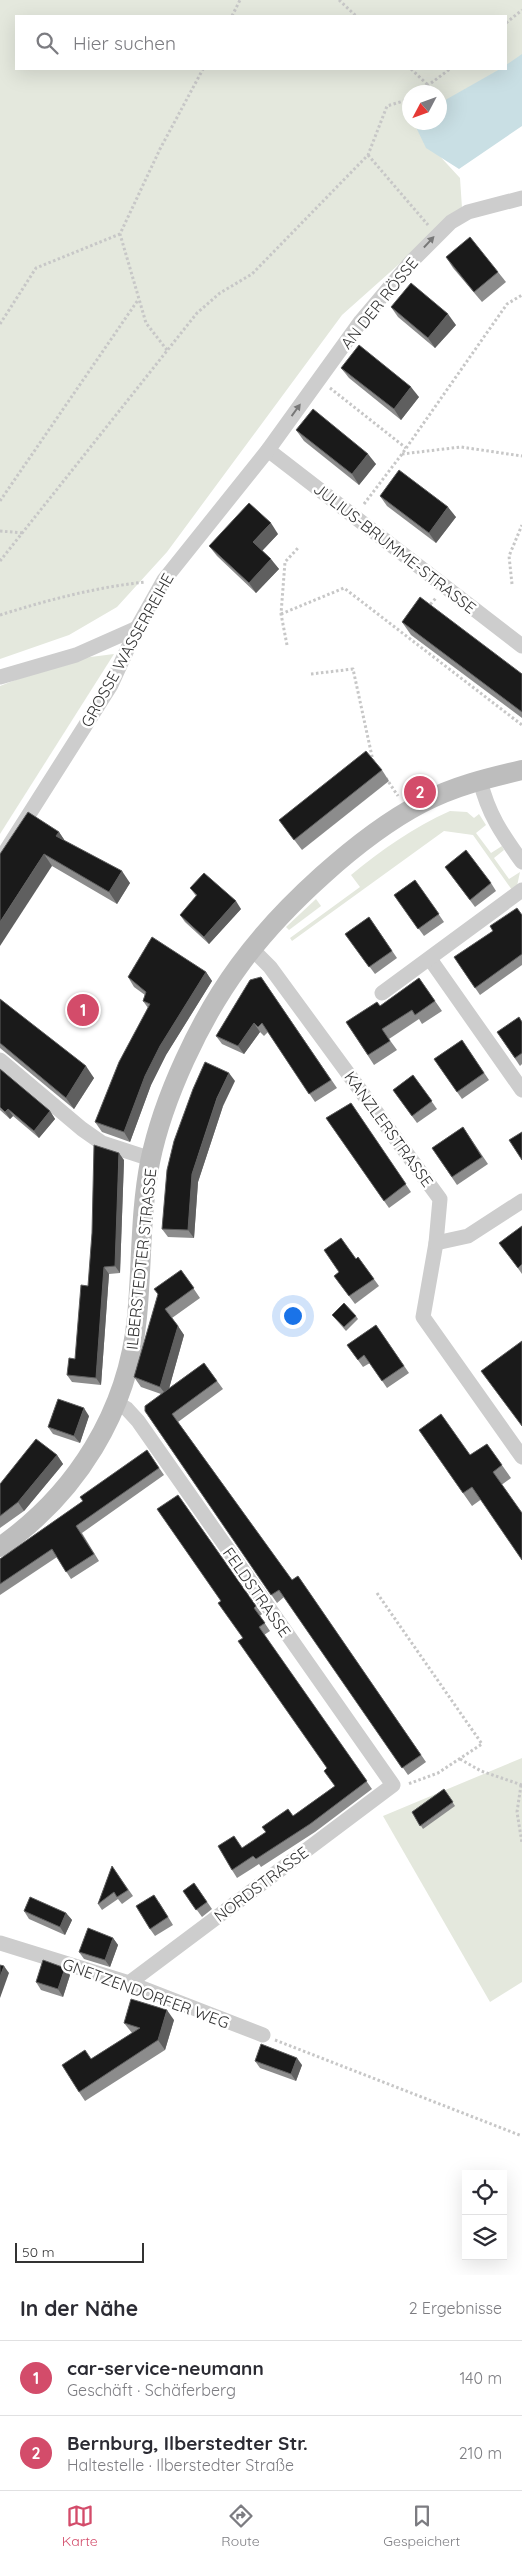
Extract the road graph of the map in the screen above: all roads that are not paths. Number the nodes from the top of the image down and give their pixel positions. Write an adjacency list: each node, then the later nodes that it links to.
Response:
1 (522, 198): 2 (street, AN DER RÖSSE, one-way to 1)
2 (268, 450): 3 (street, GROSSE WASSERREIHE); 4 (street, JULIUS-BRUMME-STRASSE)
3 (137, 628): 5 (street); 8 (street, GROSSE WASSERREIHE)
4 (522, 646)
5 (0, 677)
6 (522, 770): 7 (street, ILBERSTEDTER STRASSE)
7 (480, 780): 9 (street); 11 (street, ILBERSTEDTER STRASSE)
8 (0, 860)
9 (522, 862)
10 (522, 890): 12 (street)
11 (252, 949): 16 (street, ILBERSTEDTER STRASSE); 18 (street, KANZLERSTRASSE)
12 (430, 959): 13 (street); 15 (street)
13 (382, 993)
14 (0, 1060): 16 (street)
15 (522, 1090)
16 (151, 1159): 19 (street, ILBERSTEDTER STRASSE)
17 (522, 1201): 18 (street)
18 (436, 1243): 20 (street, KANZLERSTRASSE)
19 (117, 1403): 21 (street, ILBERSTEDTER STRASSE); 22 (street, FELDSTRASSE)
20 (522, 1457)
21 (0, 1547)
22 (393, 1786): 24 (street, NORDSTRASSE)
23 (0, 1943): 24 (street, GNETZENDORFER WEG)
24 (129, 1983): 25 (street, GNETZENDORFER WEG)
25 (263, 2035)

